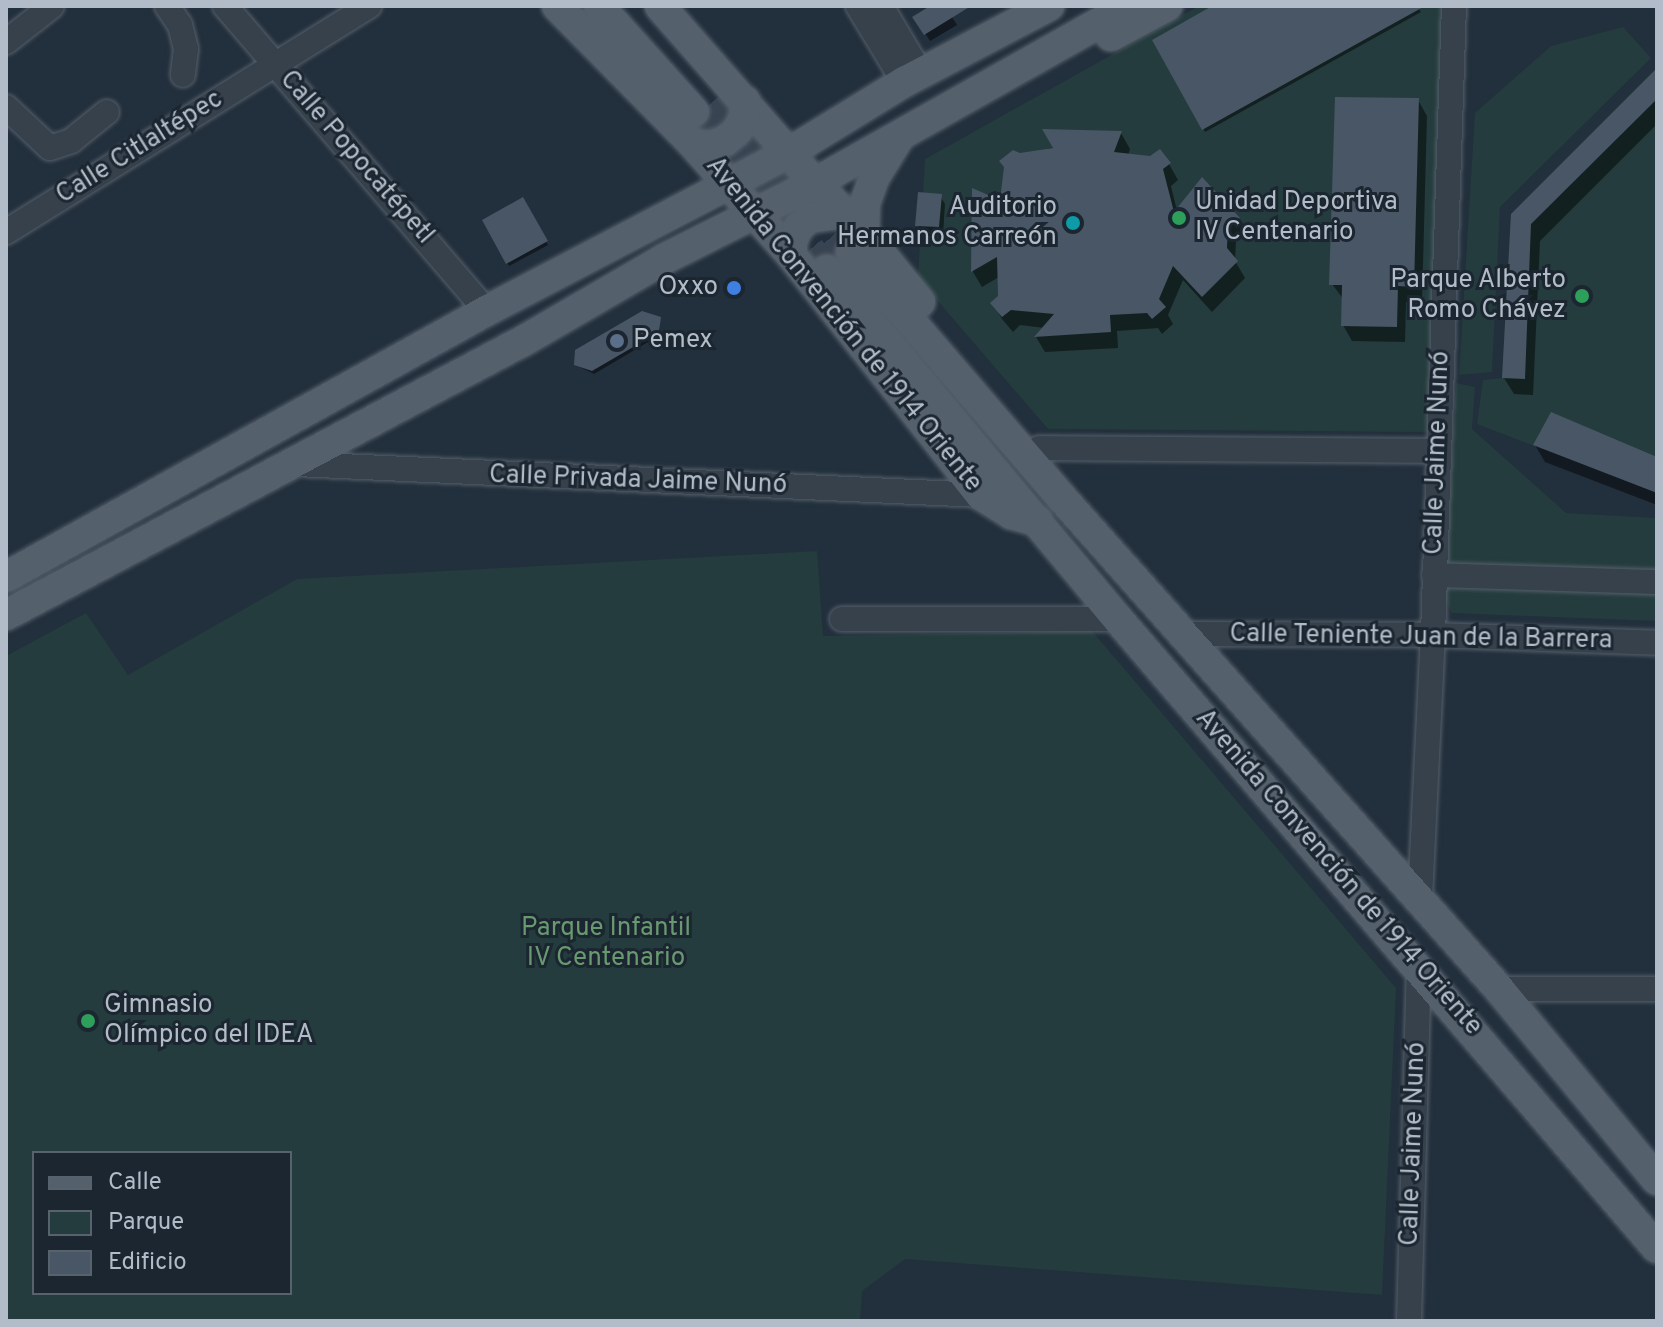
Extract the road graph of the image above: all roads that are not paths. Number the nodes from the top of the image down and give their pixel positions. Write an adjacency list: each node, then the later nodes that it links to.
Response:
1 (52, 6): 16 (street)
2 (167, 6): 19 (street)
3 (225, 6): 18 (street, Calle Popocatépetl)
4 (369, 6): 18 (street, Calle Citlaltépec)
5 (557, 6): 26 (main road, Avenida Convención de 1914 Oriente)
6 (599, 6): 22 (main road, Avenida Convención de 1914 Oriente)
7 (637, 6): 22 (main road, Avenida Convención de 1914 Oriente)
8 (660, 6): 22 (main road, Avenida Convención de 1914 Oriente)
9 (858, 6): 20 (street)
10 (881, 6): 20 (street)
11 (1017, 6): 17 (street)
12 (1049, 6): 17 (main road)
13 (1129, 6): 21 (main road)
14 (1167, 6): 21 (main road)
15 (1454, 6): 36 (street, Calle Jaime Nunó)
16 (6, 42)
17 (979, 43): 20 (main road)
18 (275, 64): 31 (street, Calle Citlaltépec); 34 (street, Calle Popocatépetl)
19 (183, 75)
20 (912, 78): 27 (main road)
21 (989, 86): 25 (main road)
22 (718, 103): 26 (main road); 27 (main road, Avenida Convención de 1914 Oriente)
23 (6, 107): 24 (street)
24 (107, 112)
25 (900, 136): 28 (main road); 32 (main road)
26 (693, 144): 29 (main road, Avenida Convención de 1914 Oriente)
27 (790, 152): 28 (main road, Avenida Convención de 1914 Oriente); 29 (main road)
28 (815, 183): 30 (main road); 32 (main road, Avenida Convención de 1914 Oriente)
29 (729, 185): 30 (main road, Avenida Convención de 1914 Oriente); 34 (main road)
30 (754, 213): 33 (main road, Avenida Convención de 1914 Oriente); 37 (main road)
31 (6, 232)
32 (848, 244): 33 (main road); 35 (main road, Avenida Convención de 1914 Oriente); 39 (main road, Avenida Convención de 1914 Oriente); 40 (main road, Avenida Convención de 1914 Oriente)
33 (792, 256): 38 (main road, Avenida Convención de 1914 Oriente)
34 (486, 311): 42 (main road)
35 (1039, 448): 36 (street); 39 (main road, Avenida Convención de 1914 Oriente)
36 (1439, 451): 41 (street, Calle Jaime Nunó)
37 (296, 464): 38 (street, Calle Privada Jaime Nunó); 44 (main road)
38 (981, 495): 40 (main road, Avenida Convención de 1914 Oriente)
39 (1061, 497): 47 (main road, Avenida Convención de 1914 Oriente)
40 (1040, 522): 46 (main road, Avenida Convención de 1914 Oriente)
41 (1434, 575): 43 (street); 48 (street, Calle Jaime Nunó)
42 (6, 577)
43 (1657, 582)
44 (6, 615)
45 (842, 619): 46 (street)
46 (1118, 619): 51 (main road, Avenida Convención de 1914 Oriente)
47 (1184, 634): 48 (street, Calle Teniente Juan de la Barrera); 50 (main road, Avenida Convención de 1914 Oriente)
48 (1433, 635): 49 (street, Calle Teniente Juan de la Barrera); 50 (street, Calle Jaime Nunó)
49 (1657, 643)
50 (1420, 899): 52 (main road, Avenida Convención de 1914 Oriente)
51 (1419, 966): 55 (main road, Avenida Convención de 1914 Oriente); 57 (street, Calle Jaime Nunó)
52 (1499, 989): 53 (street); 54 (main road, Avenida Convención de 1914 Oriente)
53 (1657, 989)
54 (1657, 1180)
55 (1647, 1231): 56 (main road, Avenida Convención de 1914 Oriente)
56 (1657, 1248)
57 (1409, 1321)

